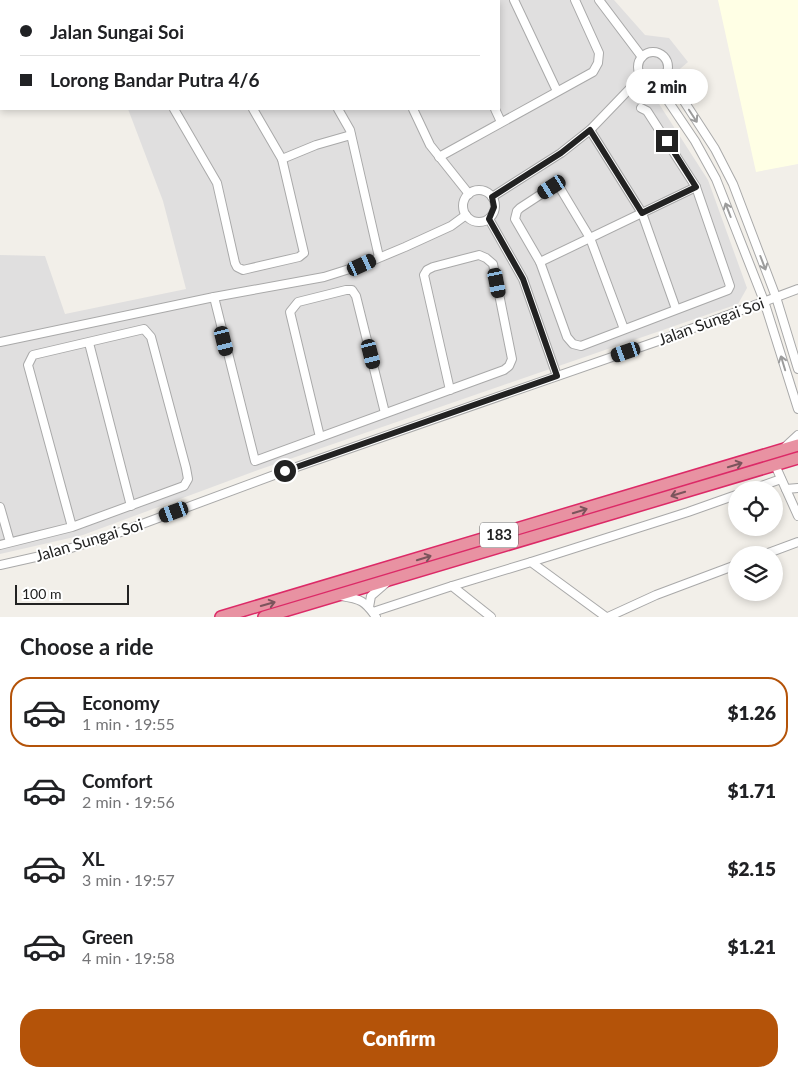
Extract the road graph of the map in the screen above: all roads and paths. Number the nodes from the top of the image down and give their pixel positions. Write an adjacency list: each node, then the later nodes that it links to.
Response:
1 (514, 0): 8 (street)
2 (575, 0): 8 (street)
3 (599, 0): 4 (street)
4 (642, 57): 5 (street); 6 (street)
5 (667, 76): 7 (street); 31 (street, one-way to 31)
6 (641, 77): 7 (street); 16 (street)
7 (656, 83): 32 (street, one-way to 7)
8 (557, 91): 15 (street)
9 (641, 108): 20 (street)
10 (175, 110): 19 (street)
11 (254, 110): 19 (street)
12 (339, 110): 17 (street)
13 (413, 110): 18 (street)
14 (495, 110): 15 (street)
15 (501, 122): 18 (street)
16 (590, 130): 22 (street); 23 (street)
17 (351, 135): 19 (street); 27 (street)
18 (439, 157): 21 (street)
19 (282, 159)
20 (696, 187): 23 (street); 33 (street)
21 (469, 194): 22 (street); 24 (street)
22 (492, 197): 25 (street)
23 (642, 213): 26 (street); 33 (street)
24 (466, 215): 25 (street); 27 (street)
25 (489, 219): 38 (street)
26 (590, 238): 28 (street); 28 (street); 34 (street)
27 (379, 257): 30 (street)
28 (540, 262): 34 (street)
29 (798, 289): 31 (street, Jalan Sungai Soi)
30 (214, 297): 35 (street); 43 (street)
31 (776, 297): 32 (street, Jalan Sungai Soi); 37 (street)
32 (764, 301): 38 (street, Jalan Sungai Soi); 40 (street, one-way to 32)
33 (676, 309): 34 (street)
34 (624, 329)
35 (0, 342)
36 (89, 342): 54 (street); 54 (street); 56 (street)
37 (798, 369)
38 (557, 376): 62 (street, Jalan Sungai Soi)
39 (450, 390): 39 (street); 41 (street)
40 (798, 409)
41 (386, 413): 43 (street); 43 (street)
42 (798, 435): 45 (street)
43 (320, 437)
44 (798, 446): 45 (highway, 183)
45 (778, 453): 68 (highway, 183, one-way to 45)
46 (798, 458): 47 (highway, 183)
47 (775, 466): 48 (street); 64 (highway, 183, one-way to 64)
48 (781, 479): 49 (street); 51 (street)
49 (775, 481)
50 (798, 488): 51 (street)
51 (786, 489): 55 (street)
52 (728, 498): 61 (street)
53 (0, 506): 57 (street)
54 (131, 506): 56 (street)
55 (798, 516)
56 (72, 528): 57 (street)
57 (10, 542): 59 (street)
58 (798, 542): 60 (street)
59 (0, 545)
60 (783, 548)
61 (531, 562): 65 (street); 71 (street)
62 (0, 565)
63 (728, 568): 71 (street)
64 (391, 580): 66 (highway, 183); 67 (street)
65 (452, 586): 67 (street); 70 (street)
66 (337, 596): 67 (street); 69 (highway, 183)
67 (373, 612)
68 (221, 617)
69 (264, 617)
70 (491, 617)
71 (607, 617)

